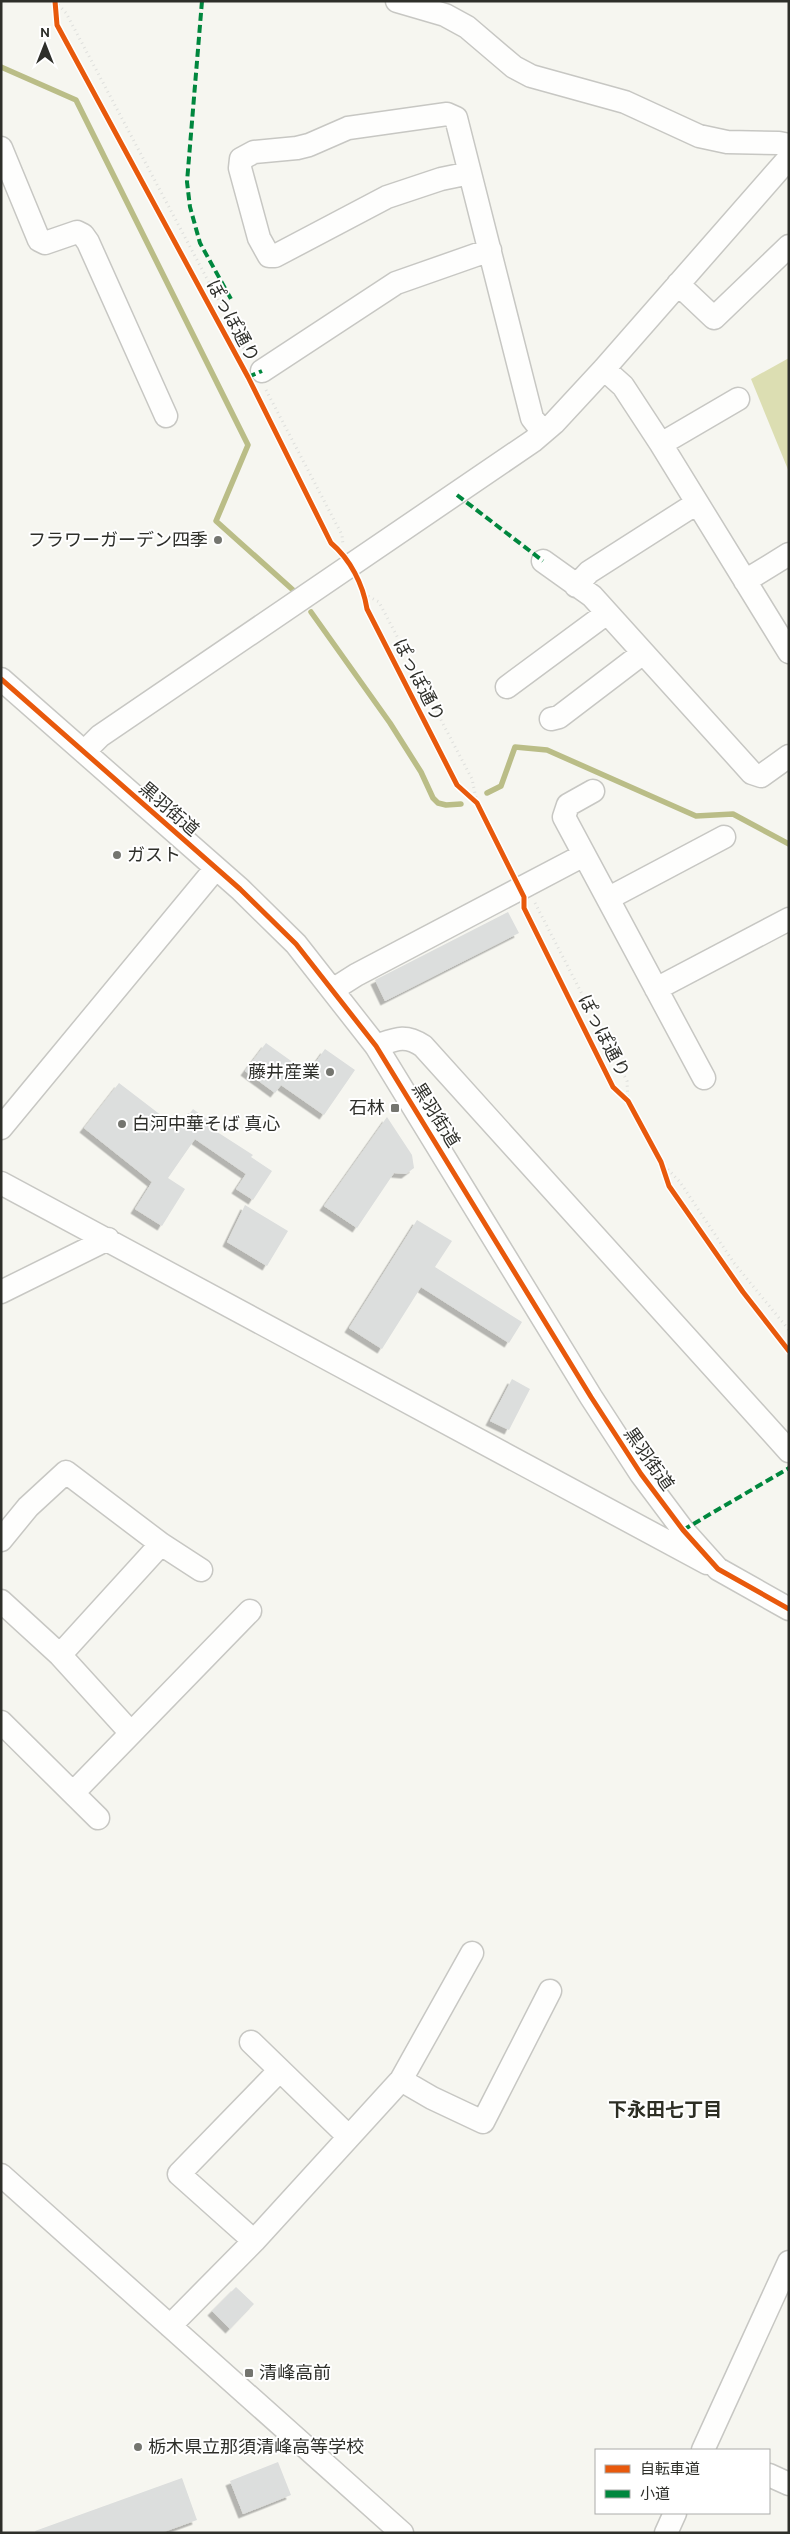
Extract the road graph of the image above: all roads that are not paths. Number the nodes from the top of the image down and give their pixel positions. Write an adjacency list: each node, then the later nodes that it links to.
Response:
1 (397, 1): 2 (street)
2 (789, 146)
3 (1, 148): 12 (street)
4 (789, 158): 8 (street)
5 (470, 172): 5 (street); 7 (street)
6 (789, 246): 8 (street)
7 (490, 250): 10 (street); 13 (street)
8 (678, 284): 9 (street)
9 (604, 369): 13 (street); 14 (street)
10 (259, 372)
11 (738, 399): 14 (street)
12 (166, 416)
13 (543, 432): 26 (street)
14 (661, 444): 15 (street)
15 (697, 503): 18 (street); 19 (street)
16 (789, 554): 18 (street)
17 (543, 561): 19 (street)
18 (745, 581): 21 (street)
19 (576, 586): 20 (street)
20 (607, 613): 22 (street); 24 (street)
21 (789, 652)
22 (643, 653): 25 (street); 27 (street)
23 (1, 679): 26 (street, 黒羽街道)
24 (507, 687)
25 (551, 720)
26 (84, 752): 31 (street, 黒羽街道)
27 (789, 756)
28 (593, 791): 30 (street)
29 (724, 837): 32 (street)
30 (584, 855): 32 (street); 34 (street)
31 (216, 868): 34 (street, 黒羽街道); 38 (street)
32 (609, 898): 35 (street)
33 (789, 919): 35 (street)
34 (334, 989): 36 (street, 黒羽街道)
35 (656, 989): 37 (street)
36 (376, 1046): 42 (street); 45 (street, 黒羽街道)
37 (704, 1078)
38 (1, 1128)
39 (1, 1183): 40 (street)
40 (108, 1238): 41 (street); 45 (street)
41 (1, 1292)
42 (789, 1451)
43 (1, 1540): 44 (street)
44 (161, 1544): 46 (street); 50 (street)
45 (718, 1569): 48 (street, 黒羽街道)
46 (201, 1570)
47 (1, 1601): 50 (street)
48 (789, 1609)
49 (250, 1611): 52 (street)
50 (60, 1655): 52 (street)
51 (1, 1722): 53 (street)
52 (131, 1733): 53 (street)
53 (72, 1793): 54 (street)
54 (98, 1818)
55 (472, 1953): 59 (street)
56 (550, 1991): 59 (street)
57 (251, 2042): 58 (street)
58 (279, 2071): 60 (street); 62 (street)
59 (401, 2080): 60 (street)
60 (349, 2137): 62 (street)
61 (1, 2176): 64 (street)
62 (254, 2241): 64 (street)
63 (789, 2263): 65 (street)
64 (170, 2326): 69 (street)
65 (706, 2449)
66 (770, 2475): 67 (street)
67 (789, 2484)
68 (675, 2514): 70 (street)
69 (402, 2533)
70 (666, 2533)

